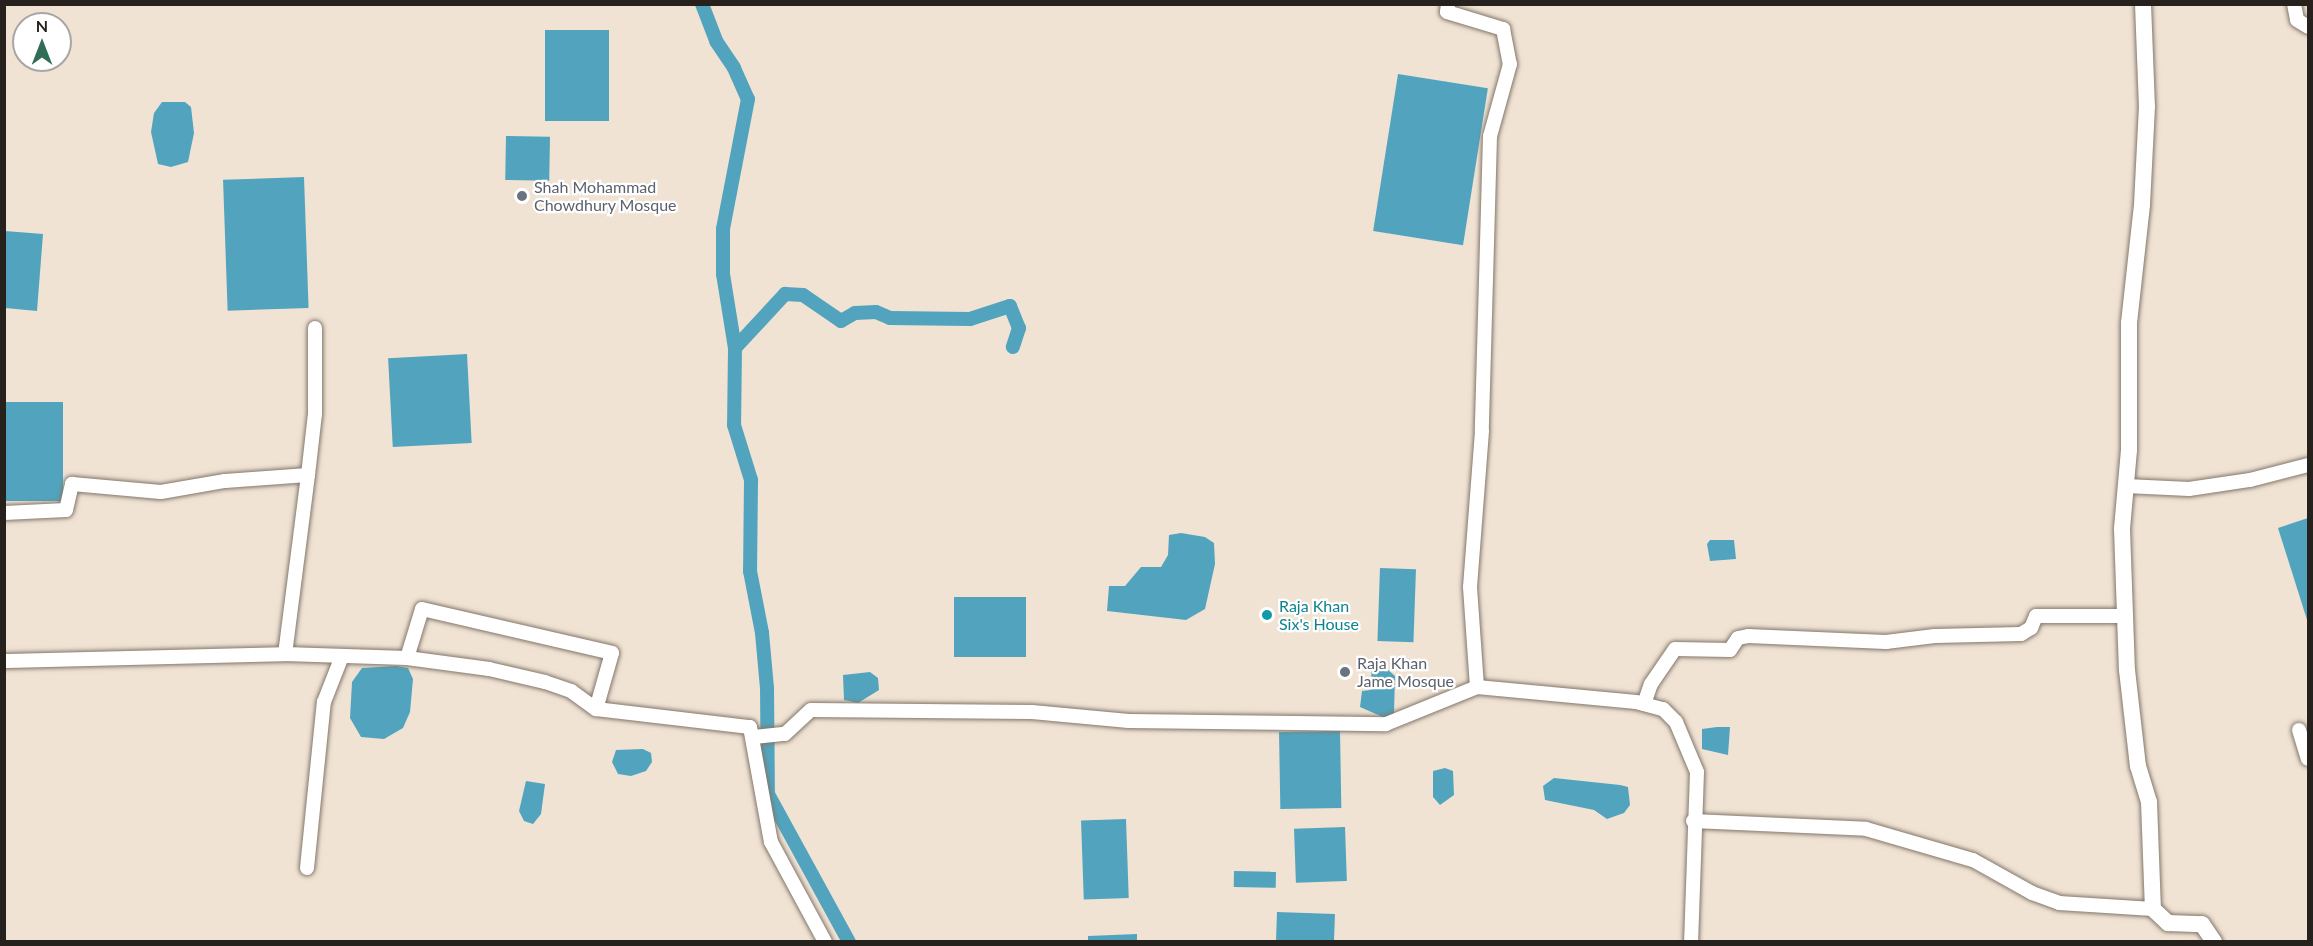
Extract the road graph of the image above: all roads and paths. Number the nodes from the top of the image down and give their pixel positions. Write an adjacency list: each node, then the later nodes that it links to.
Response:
1 (1448, 4): 15 (street)
2 (2143, 4): 8 (street)
3 (2294, 4): 4 (street)
4 (2308, 27)
5 (315, 328): 7 (street)
6 (2308, 465): 8 (street)
7 (308, 476): 9 (street); 11 (street)
8 (2126, 486): 10 (street)
9 (4, 513)
10 (2126, 616): 16 (street); 23 (street)
11 (285, 654): 12 (street); 14 (street)
12 (342, 656): 13 (street); 22 (street)
13 (407, 658): 17 (street); 17 (street)
14 (4, 661)
15 (1477, 687): 16 (street); 19 (street)
16 (1644, 704): 21 (street)
17 (596, 709): 19 (street)
18 (2300, 730): 20 (street)
19 (754, 737): 24 (street)
20 (2308, 759)
21 (1693, 821): 23 (street); 25 (street)
22 (307, 868)
23 (2153, 909): 26 (street)
24 (825, 942)
25 (1691, 942)
26 (2214, 942)

